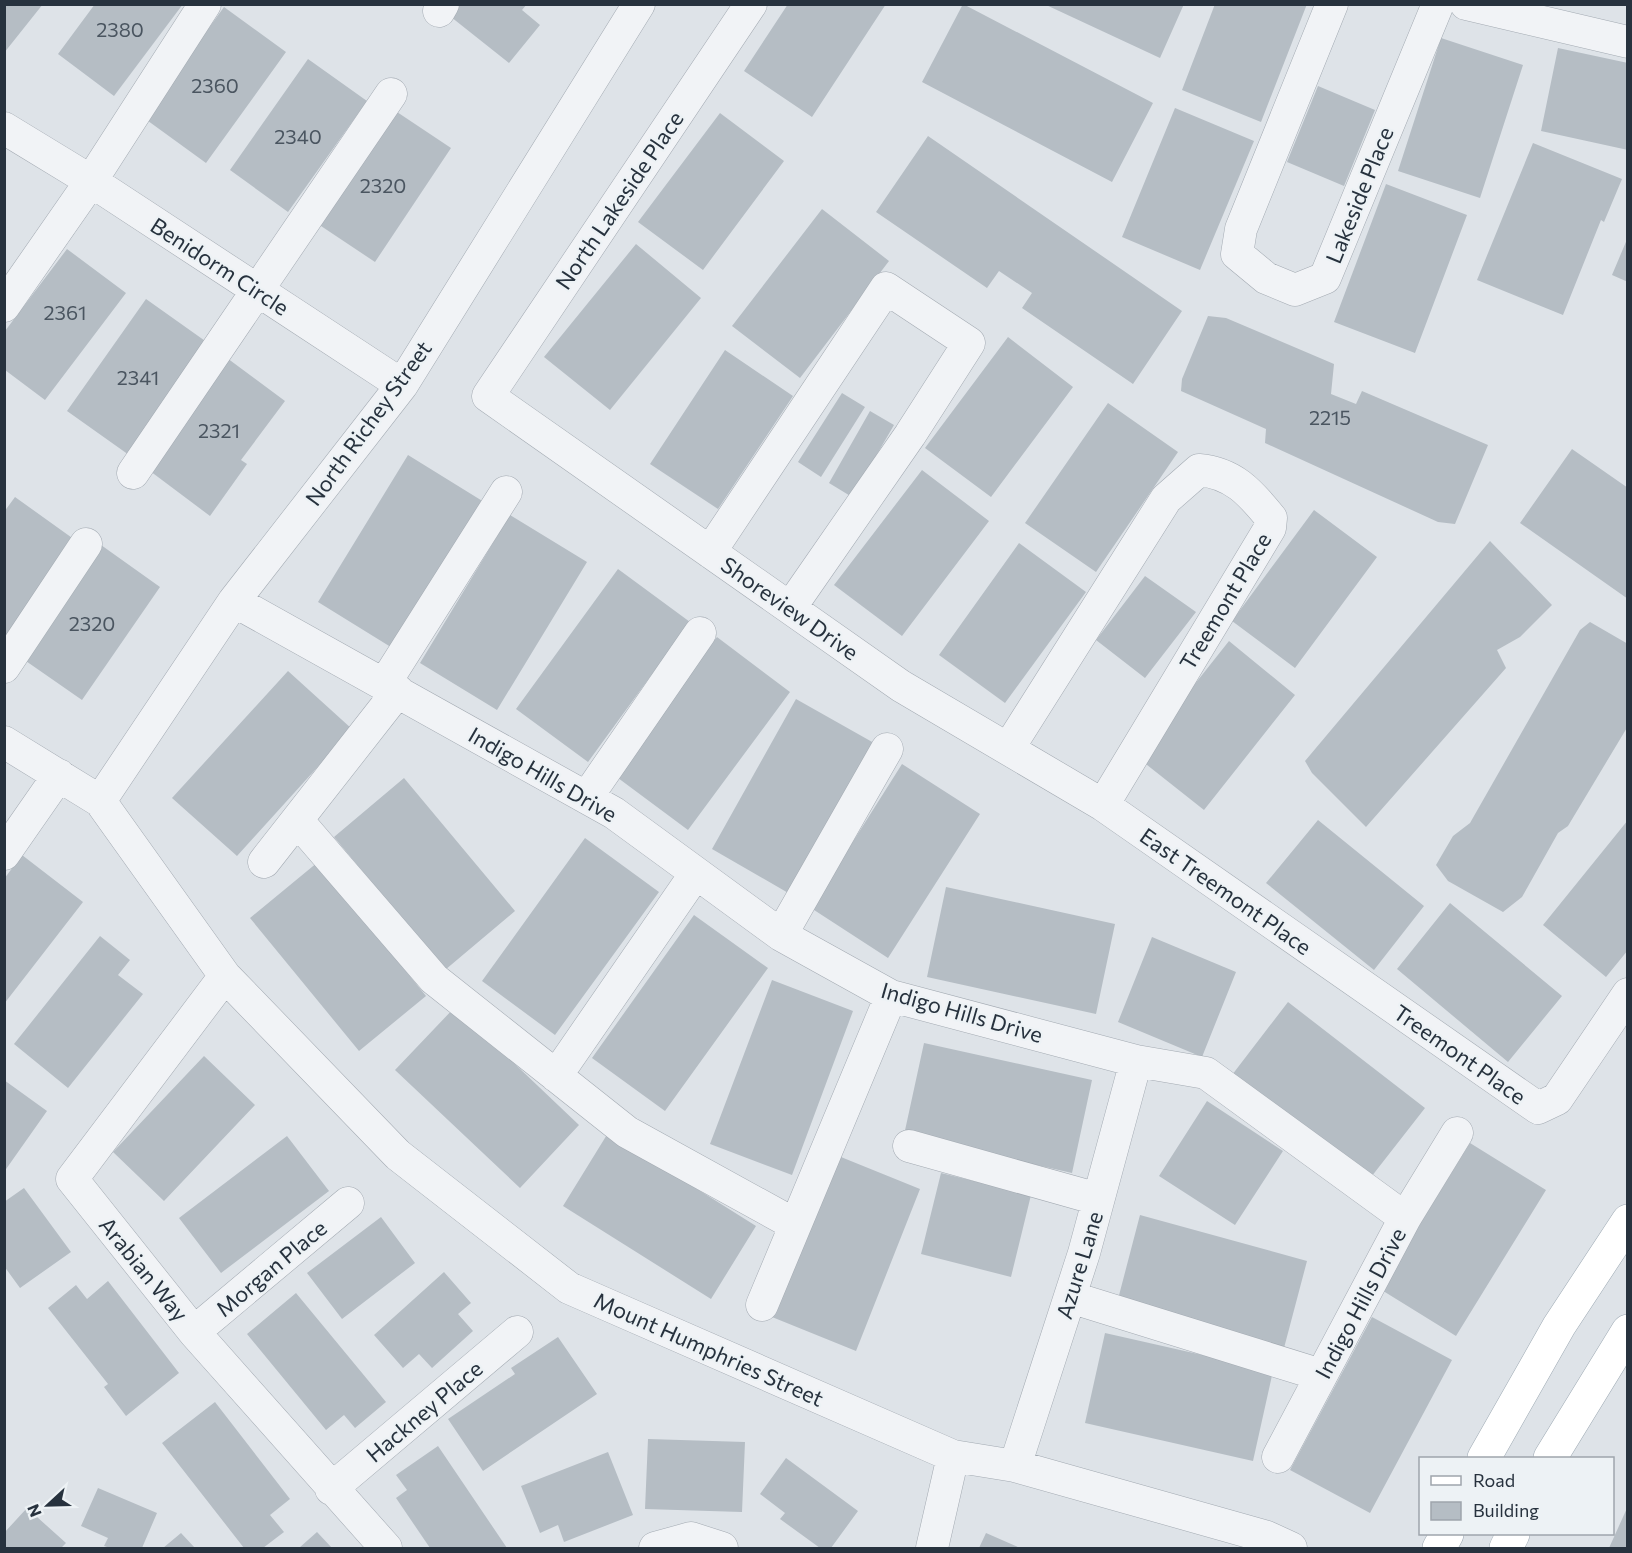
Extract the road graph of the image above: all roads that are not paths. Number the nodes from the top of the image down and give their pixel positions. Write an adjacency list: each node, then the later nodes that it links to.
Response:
1 (205, 4): 10 (street)
2 (639, 4): 13 (street, North Richey Street)
3 (751, 4): 14 (street, North Lakeside Place)
4 (1332, 4): 5 (street, Lakeside Place)
5 (1438, 4)
6 (1466, 4): 7 (street)
7 (1628, 42)
8 (391, 94): 11 (street)
9 (4, 128): 10 (street, Benidorm Circle)
10 (91, 181): 11 (street, Benidorm Circle); 12 (street)
11 (258, 290): 13 (street, Benidorm Circle); 15 (street)
12 (4, 306)
13 (402, 385): 19 (street, North Richey Street)
14 (488, 396): 18 (street, Shoreview Drive)
15 (133, 473)
16 (506, 492): 23 (street)
17 (86, 544): 22 (street)
18 (710, 552): 20 (street, Shoreview Drive); 20 (street)
19 (234, 600): 23 (street, Indigo Hills Drive); 29 (street, North Richey Street)
20 (790, 608): 26 (street, Shoreview Drive)
21 (700, 633): 28 (street)
22 (4, 667)
23 (391, 687): 28 (street, Indigo Hills Drive); 31 (street)
24 (4, 742): 27 (street)
25 (887, 749): 35 (street)
26 (1008, 749): 30 (street, Shoreview Drive); 30 (street, Treemont Place)
27 (59, 775): 29 (street); 32 (street)
28 (586, 797): 34 (street, Indigo Hills Drive)
29 (100, 801): 36 (street, Mount Humphries Street)
30 (1103, 805): 37 (street, East Treemont Place)
31 (297, 820): 33 (street); 41 (street)
32 (4, 854)
33 (264, 862)
34 (696, 873): 35 (street, Indigo Hills Drive); 41 (street)
35 (781, 935): 39 (street, Indigo Hills Drive)
36 (225, 976): 52 (street, Arabian Way); 55 (street, Mount Humphries Street)
37 (1350, 978): 38 (street, Treemont Place)
38 (1628, 994)
39 (891, 996): 40 (street, Indigo Hills Drive); 48 (street)
40 (1136, 1061): 44 (street, Azure Lane); 46 (street, Indigo Hills Drive)
41 (556, 1076): 48 (street)
42 (1457, 1133): 46 (street)
43 (909, 1146): 44 (street)
44 (1098, 1199): 49 (street, Azure Lane)
45 (348, 1203): 52 (street, Morgan Place)
46 (1405, 1218): 54 (street, Indigo Hills Drive)
47 (1628, 1221): 57 (main road)
48 (794, 1224): 50 (street)
49 (1070, 1297): 54 (street); 59 (street, Azure Lane)
50 (762, 1305)
51 (1628, 1331): 58 (main road)
52 (194, 1332): 60 (street, Arabian Way)
53 (517, 1332): 60 (street, Hackney Place)
54 (1321, 1375): 56 (street, Indigo Hills Drive)
55 (953, 1456): 59 (street, Mount Humphries Street); 64 (street)
56 (1278, 1456)
57 (1485, 1457)
58 (1551, 1457)
59 (1015, 1466): 65 (street, Mount Humphries Street)
60 (331, 1489): 61 (street, Arabian Way)
61 (386, 1548)
62 (655, 1548): 63 (street)
63 (722, 1548)
64 (932, 1548)
65 (1291, 1548)

